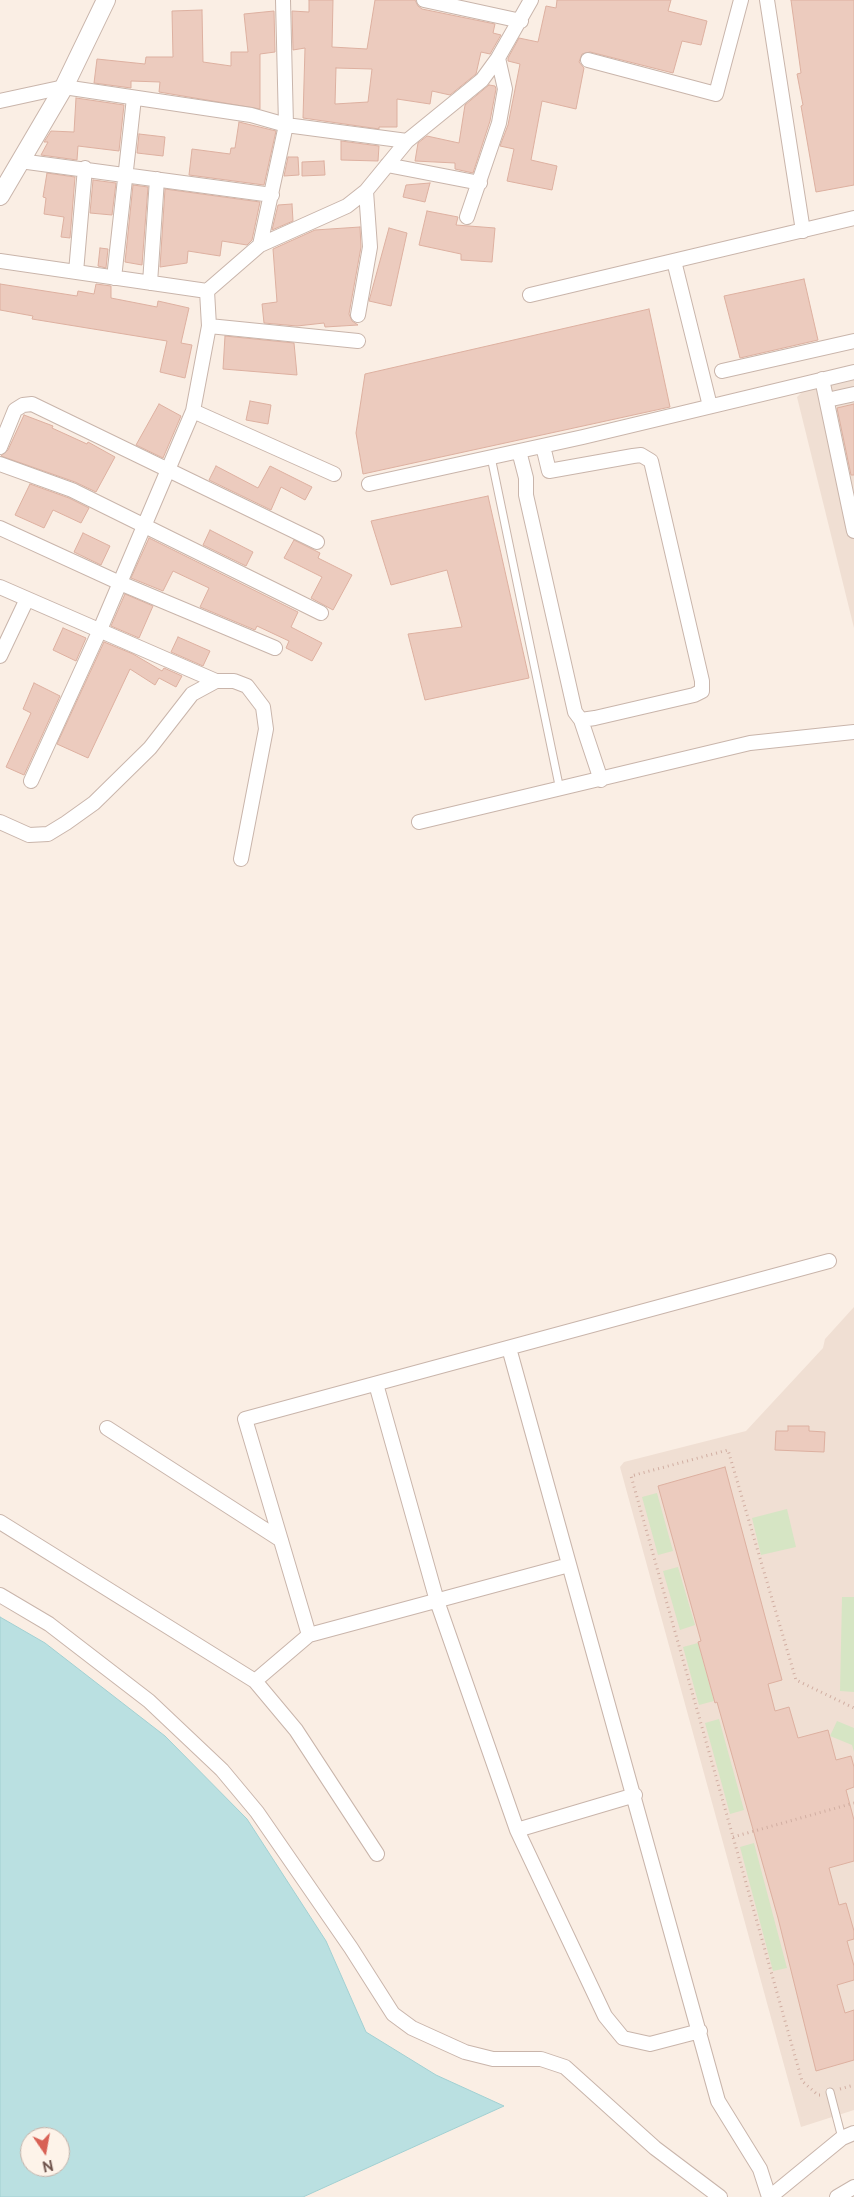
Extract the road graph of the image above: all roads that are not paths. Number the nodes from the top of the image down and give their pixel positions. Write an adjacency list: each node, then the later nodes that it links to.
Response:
1 (106, 0): 10 (street)
2 (283, 0): 13 (street)
3 (424, 0): 7 (street)
4 (532, 0): 7 (street)
5 (741, 0): 9 (street)
6 (766, 0): 26 (street)
7 (520, 20): 8 (street)
8 (498, 58): 14 (street); 20 (street)
9 (588, 60)
10 (64, 87): 11 (street); 12 (street); 15 (street)
11 (134, 98): 13 (street); 18 (street)
12 (0, 101)
13 (286, 125): 14 (street); 22 (street)
14 (408, 141): 16 (street)
15 (20, 160): 17 (street); 23 (street)
16 (387, 165): 20 (street); 21 (street)
17 (85, 168): 18 (street); 30 (street)
18 (126, 174): 19 (street); 31 (street)
19 (157, 179): 22 (street); 32 (street)
20 (480, 183): 24 (street)
21 (366, 191): 27 (street); 35 (street)
22 (272, 195): 27 (street)
23 (0, 196)
24 (467, 217)
25 (854, 218): 26 (street)
26 (803, 232): 29 (street)
27 (260, 245): 33 (street)
28 (0, 261): 30 (street)
29 (674, 261): 34 (street); 44 (street)
30 (76, 272): 31 (street)
31 (114, 278): 32 (street)
32 (150, 283): 33 (street)
33 (207, 291): 36 (street)
34 (530, 294)
35 (358, 315)
36 (208, 326): 37 (street); 45 (street)
37 (358, 341)
38 (854, 341): 39 (street)
39 (722, 371)
40 (854, 372): 41 (street)
41 (822, 379): 43 (street); 44 (street)
42 (854, 394): 43 (street)
43 (826, 400): 56 (street)
44 (710, 406): 46 (street)
45 (192, 411): 51 (street); 53 (street)
46 (544, 446): 48 (street); 52 (street)
47 (0, 447): 51 (street)
48 (519, 451): 49 (street); 54 (street)
49 (491, 457): 55 (street); 73 (lane)
50 (0, 464): 57 (street)
51 (167, 471): 57 (street); 60 (street)
52 (549, 471): 54 (street); 69 (street)
53 (334, 474)
54 (526, 478): 69 (street)
55 (369, 484)
56 (849, 484): 59 (street)
57 (144, 526): 61 (street); 64 (street)
58 (0, 528): 61 (street)
59 (854, 531)
60 (317, 542)
61 (120, 583): 65 (street); 66 (street)
62 (0, 588): 63 (street)
63 (27, 599): 65 (street); 67 (street)
64 (320, 612)
65 (99, 632): 68 (street); 72 (street)
66 (276, 648)
67 (0, 656)
68 (216, 681): 74 (street); 76 (street)
69 (581, 720): 71 (street)
70 (854, 732): 71 (street)
71 (601, 780): 73 (street)
72 (31, 781)
73 (560, 790): 75 (street)
74 (0, 822)
75 (419, 822)
76 (241, 859)
77 (829, 1261): 78 (street)
78 (509, 1348): 79 (street); 83 (street)
79 (376, 1384): 82 (street); 85 (street)
80 (107, 1428): 82 (street)
81 (0, 1522): 87 (street)
82 (281, 1540): 86 (street)
83 (569, 1565): 85 (street); 88 (street)
84 (0, 1595): 95 (street)
85 (437, 1601): 86 (street); 89 (street)
86 (308, 1635): 87 (street)
87 (255, 1681): 90 (street)
88 (635, 1796): 89 (street); 91 (street)
89 (517, 1830): 91 (street)
90 (377, 1854)
91 (700, 2031): 96 (street)
92 (830, 2092): 93 (lane)
93 (848, 2135): 96 (street)
94 (854, 2187): 97 (street)
95 (720, 2197)
96 (769, 2197)
97 (837, 2197)

